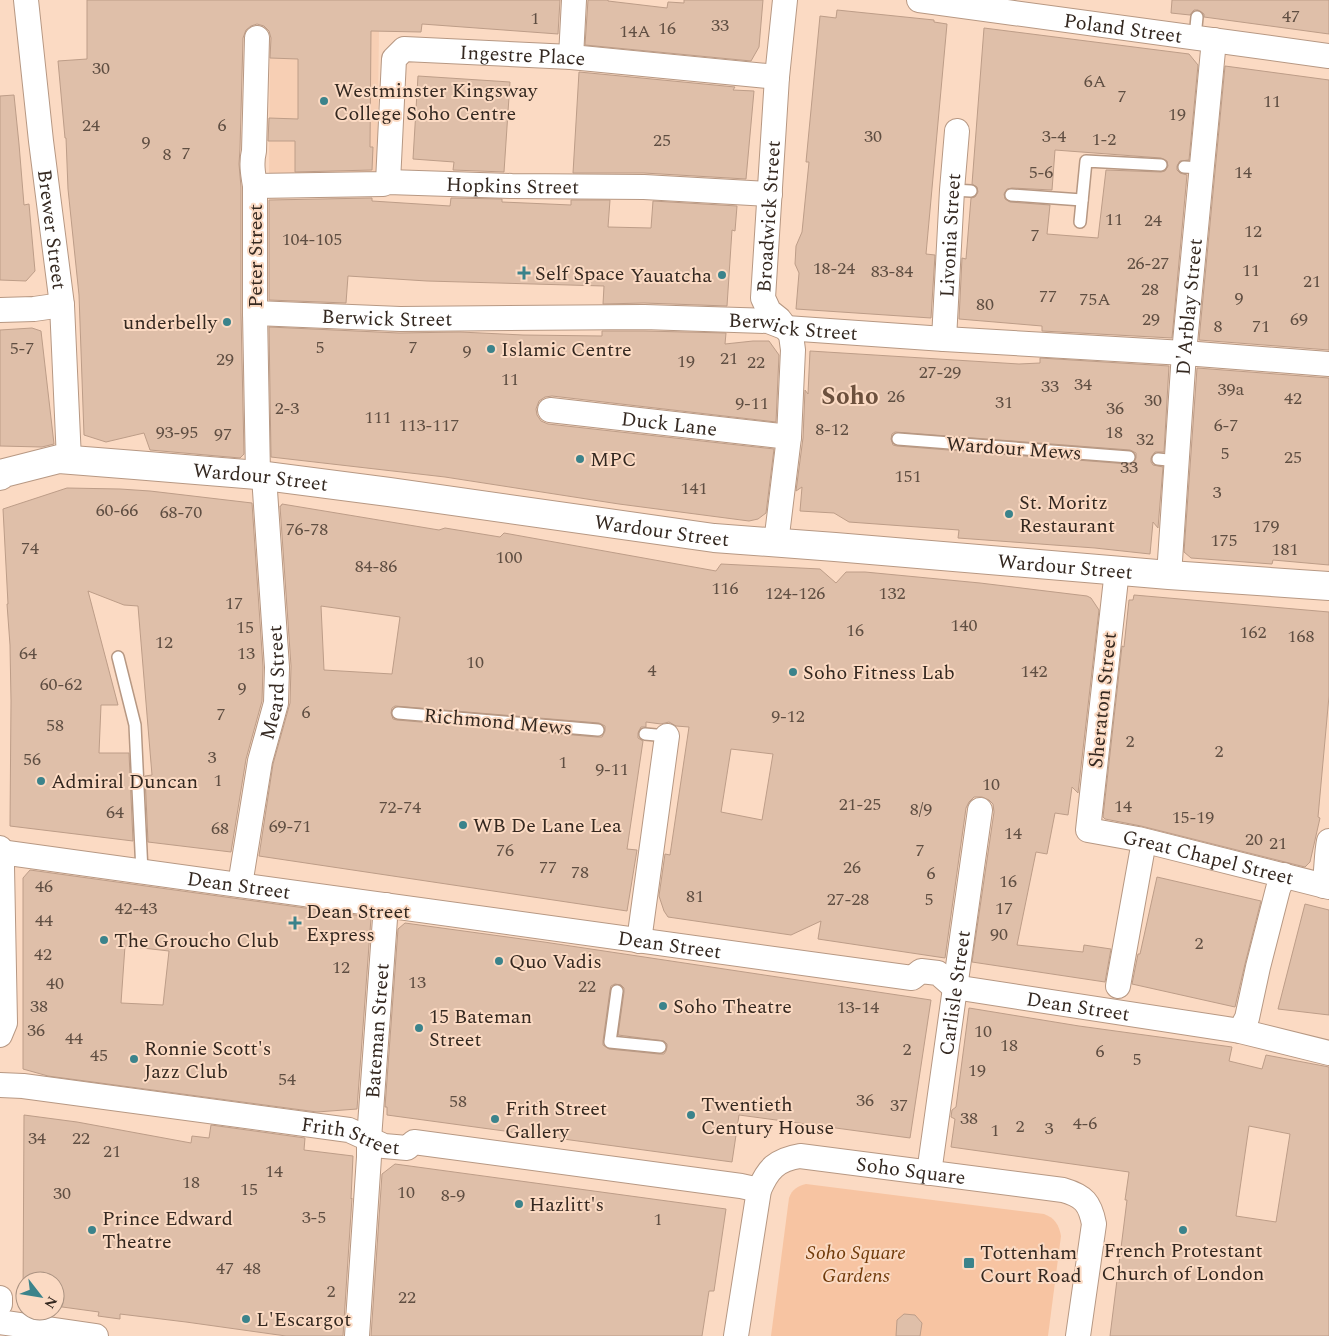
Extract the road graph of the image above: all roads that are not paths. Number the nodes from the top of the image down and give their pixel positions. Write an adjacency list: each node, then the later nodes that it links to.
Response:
1 (26, 0): 18 (street, Brewer Street)
2 (574, 0): 8 (street)
3 (785, 0): 9 (street, Broadwick Street)
4 (919, 0): 5 (street, Poland Street)
5 (1202, 31): 7 (street, Poland Street); 23 (street, D'Arblay Street)
6 (257, 38): 13 (street, Peter Street)
7 (1329, 56)
8 (571, 58): 9 (street, Ingestre Place); 12 (street, Ingestre Place)
9 (777, 77): 14 (street, Broadwick Street)
10 (957, 131): 22 (street, Livonia Street)
11 (1161, 165): 16 (lane)
12 (388, 182): 13 (street, Hopkins Street); 14 (street, Hopkins Street)
13 (254, 186): 20 (street, Peter Street)
14 (770, 194): 21 (street, Broadwick Street)
15 (1011, 194): 16 (lane)
16 (1082, 200): 17 (lane)
17 (1080, 222)
18 (62, 306): 19 (street); 29 (street, Brewer Street)
19 (0, 310)
20 (255, 314): 21 (street, Berwick Street); 31 (street, Peter Street)
21 (786, 328): 22 (street, Berwick Street); 26 (street, Broadwick Street)
22 (944, 339): 23 (street, Berwick Street)
23 (1184, 353): 24 (street, Berwick Street); 34 (street, D'Arblay Street)
24 (1329, 364)
25 (550, 410): 26 (street, Duck Lane)
26 (789, 437): 32 (street, Broadwick Street)
27 (898, 439): 28 (lane, Wardour Mews)
28 (1129, 456)
29 (70, 460): 30 (street, Wardour Street); 31 (street, Wardour Street)
30 (0, 476)
31 (261, 476): 32 (street, Wardour Street); 47 (street, Meard Street)
32 (776, 543): 33 (street, Wardour Street)
33 (1116, 570): 34 (street, Wardour Street); 41 (street, Sheraton Street)
34 (1169, 575): 35 (street, Wardour Street)
35 (1329, 586)
36 (118, 657): 45 (lane)
37 (398, 713): 38 (lane, Richmond Mews)
38 (598, 730)
39 (656, 735): 49 (street)
40 (980, 810): 51 (street, Carlisle Street)
41 (1088, 830): 42 (street, Great Chapel Street)
42 (1144, 840): 46 (street, Great Chapel Street); 50 (street)
43 (0, 851): 45 (street, Dean Street); 54 (street)
44 (1327, 869): 46 (street, Great Chapel Street)
45 (142, 872): 47 (street, Dean Street)
46 (1284, 875): 53 (street)
47 (240, 885): 48 (street, Dean Street)
48 (386, 906): 49 (street, Dean Street); 58 (street, Bateman Street)
49 (628, 943): 51 (street, Dean Street)
50 (1118, 986)
51 (954, 987): 53 (street, Dean Street); 59 (street, Carlisle Street)
52 (617, 991): 55 (lane)
53 (1240, 1031): 56 (street, Dean Street)
54 (0, 1035)
55 (660, 1047)
56 (1329, 1052)
57 (0, 1084): 58 (street, Frith Street)
58 (369, 1139): 60 (street, Frith Street); 65 (street, Bateman Street)
59 (929, 1173): 60 (street, Soho Square); 67 (street, Soho Square)
60 (759, 1190): 66 (street, Soho Square)
61 (0, 1298): 62 (street)
62 (0, 1304)
63 (0, 1322): 64 (street)
64 (96, 1336)
65 (357, 1336)
66 (736, 1336)
67 (1078, 1336)

